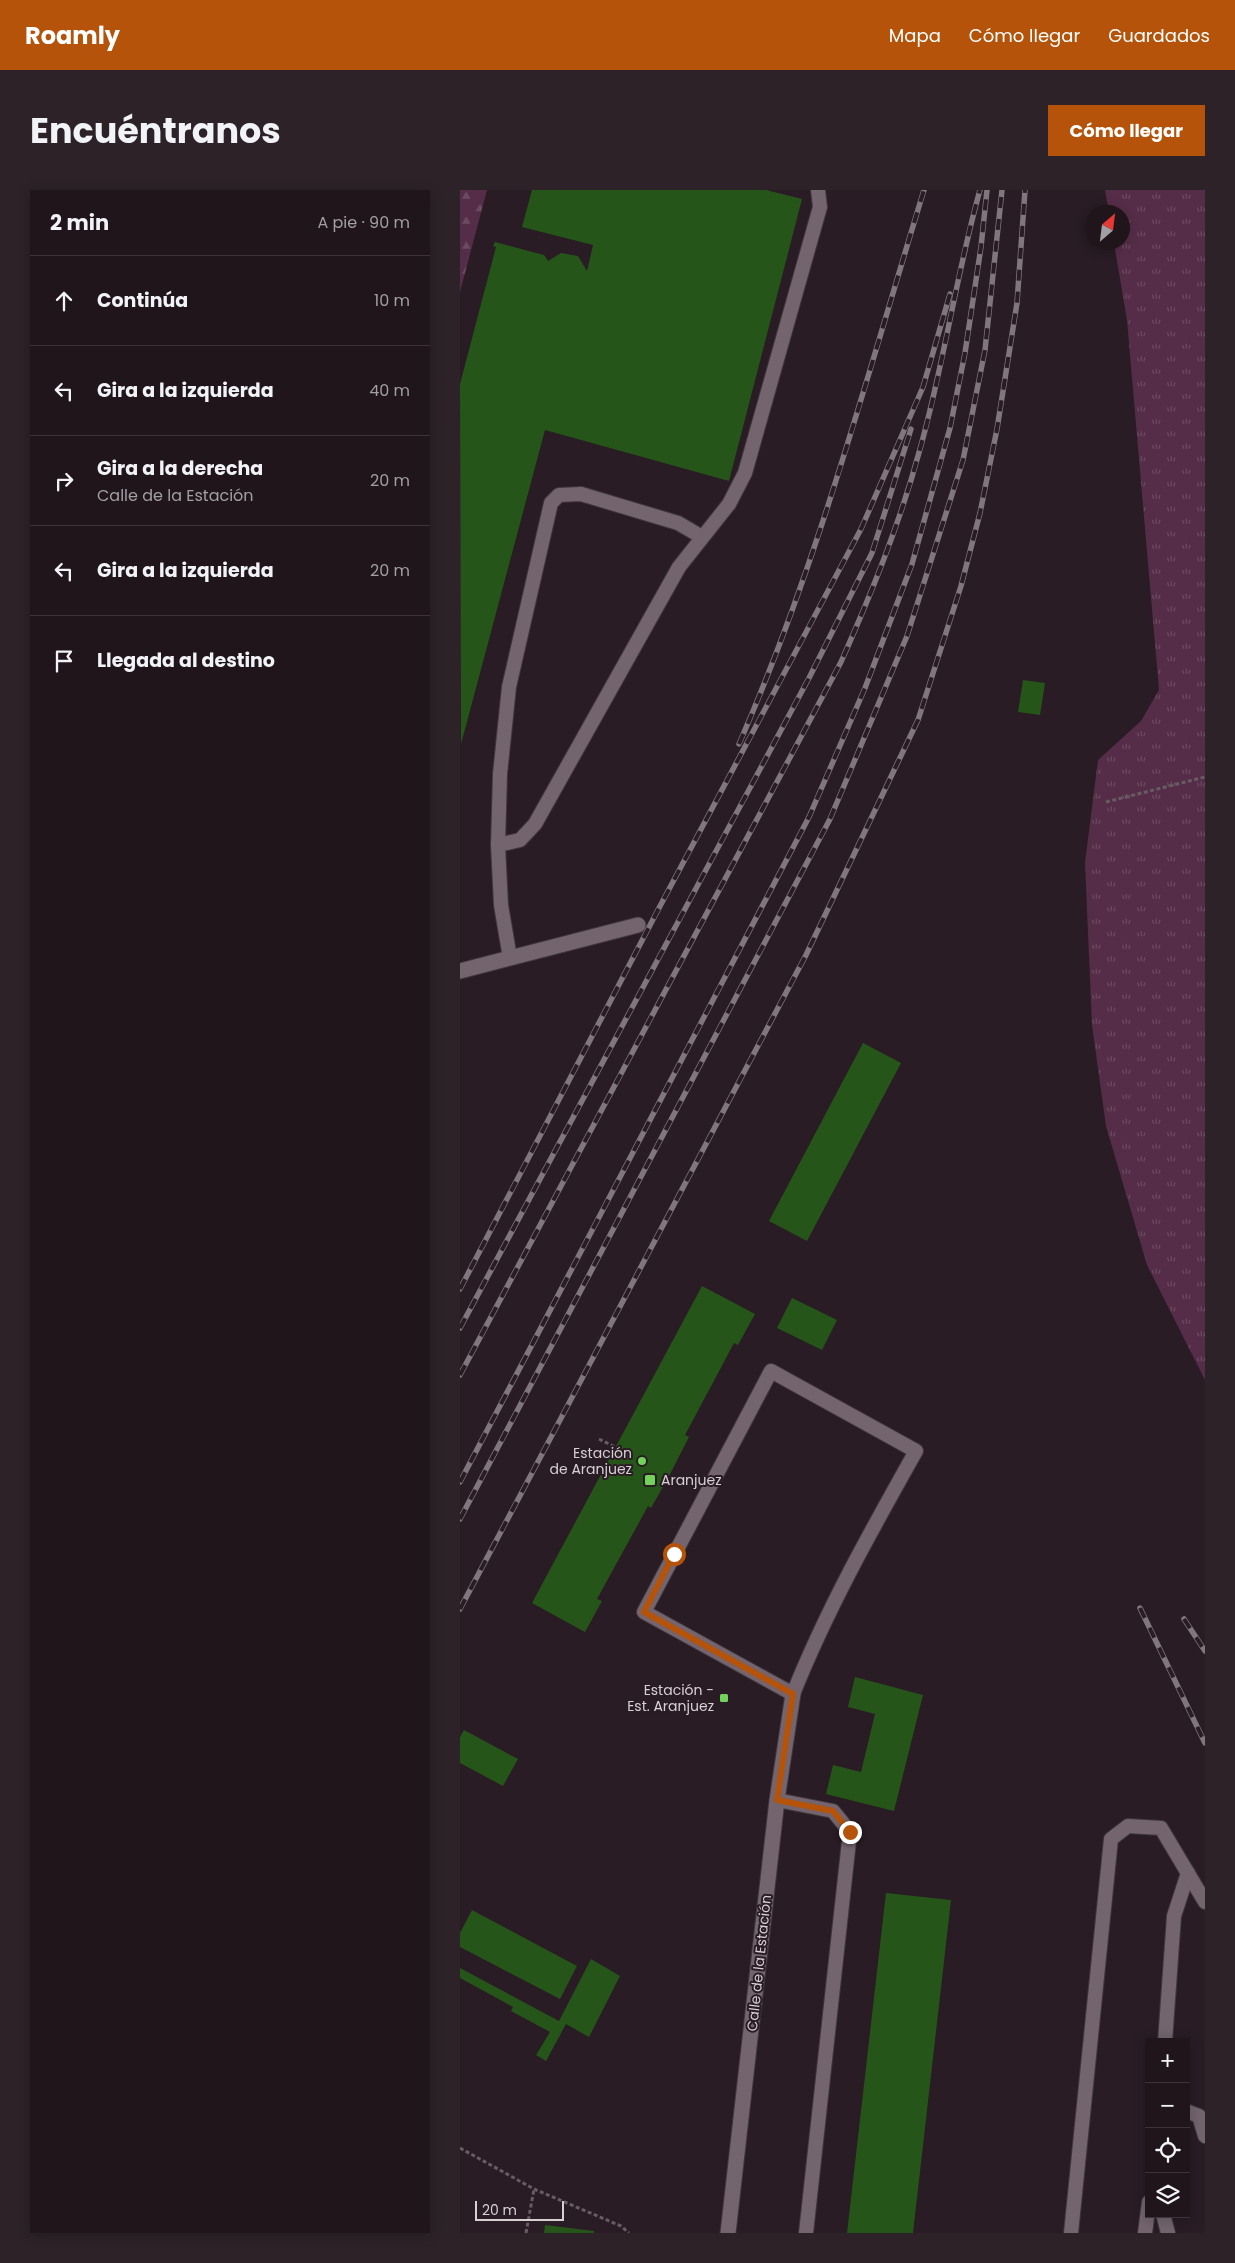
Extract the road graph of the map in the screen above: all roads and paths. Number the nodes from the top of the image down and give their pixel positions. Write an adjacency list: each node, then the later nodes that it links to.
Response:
1 (818, 190): 2 (lane)
2 (702, 537): 5 (lane); 5 (lane)
3 (1205, 777): 4 (path)
4 (1106, 802)
5 (498, 845): 7 (lane)
6 (638, 925): 7 (street)
7 (510, 958): 8 (street)
8 (460, 971)
9 (599, 1438): 10 (path)
10 (615, 1447)
11 (793, 1694): 11 (lane); 12 (street, Calle de la Estación)
12 (777, 1800): 24 (street, Calle de la Estación); 25 (lane)
13 (1188, 1873): 14 (lane); 15 (lane); 26 (lane)
14 (1205, 1902)
15 (1165, 2038)
16 (1190, 2113): 17 (lane)
17 (1205, 2136)
18 (460, 2148): 19 (path)
19 (534, 2189): 22 (path); 23 (path)
20 (1147, 2218): 27 (lane)
21 (1163, 2218): 28 (lane)
22 (526, 2233)
23 (629, 2233)
24 (728, 2233)
25 (806, 2233)
26 (1071, 2233)
27 (1145, 2233)
28 (1168, 2233)

